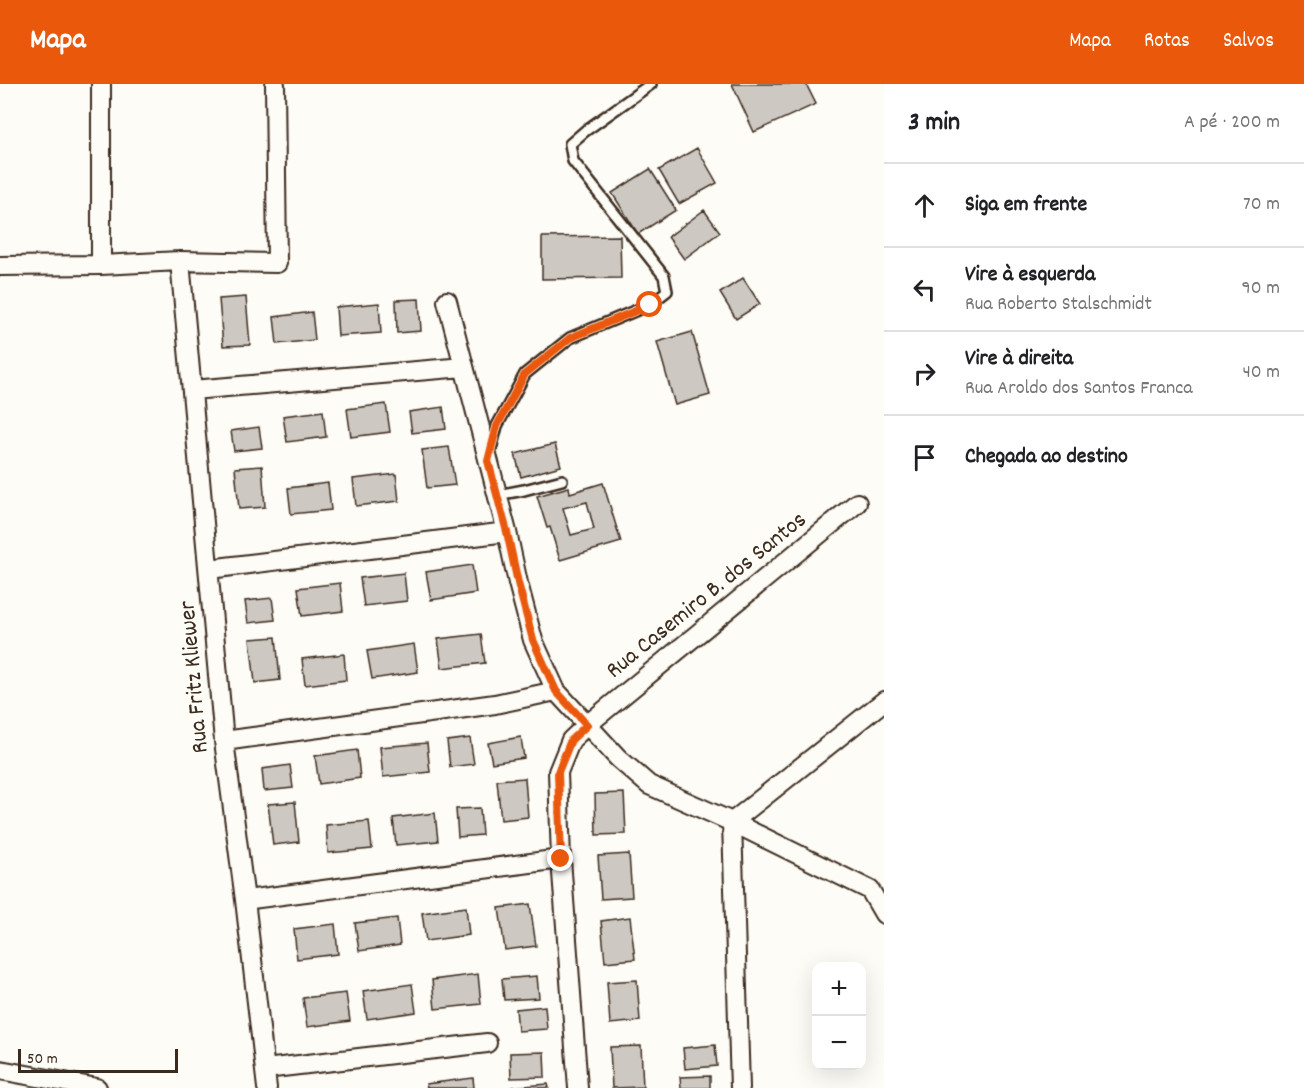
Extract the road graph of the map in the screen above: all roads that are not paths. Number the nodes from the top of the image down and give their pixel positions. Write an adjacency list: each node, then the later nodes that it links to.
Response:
1 (102, 84): 5 (street)
2 (275, 84): 4 (street)
3 (651, 84): 10 (lane)
4 (180, 261): 5 (street); 9 (street, Rua Fritz Kliewer)
5 (101, 265): 6 (street)
6 (0, 266)
7 (447, 301): 8 (street)
8 (464, 367): 9 (street); 10 (street)
9 (192, 390): 15 (street, Rua Fritz Kliewer)
10 (488, 461): 12 (street)
11 (562, 480): 12 (lane)
12 (497, 495): 14 (street)
13 (857, 503): 18 (street, Rua Casemiro B. dos Santos)
14 (507, 532): 15 (street); 16 (street)
15 (209, 569): 19 (street, Rua Fritz Kliewer)
16 (556, 691): 18 (street); 19 (street)
17 (884, 701): 20 (street)
18 (587, 725): 20 (street); 21 (street, Rua Casemiro B. dos Santos)
19 (224, 741): 22 (street, Rua Fritz Kliewer)
20 (732, 822): 23 (street); 30 (street)
21 (561, 859): 22 (street); 29 (street, Rua Casemiro B. dos Santos)
22 (246, 900): 25 (street, Rua Fritz Kliewer)
23 (884, 914)
24 (488, 1043): 25 (street)
25 (264, 1069): 28 (street, Rua Fritz Kliewer)
26 (0, 1070): 27 (street)
27 (97, 1088)
28 (267, 1088)
29 (578, 1088)
30 (740, 1088)

